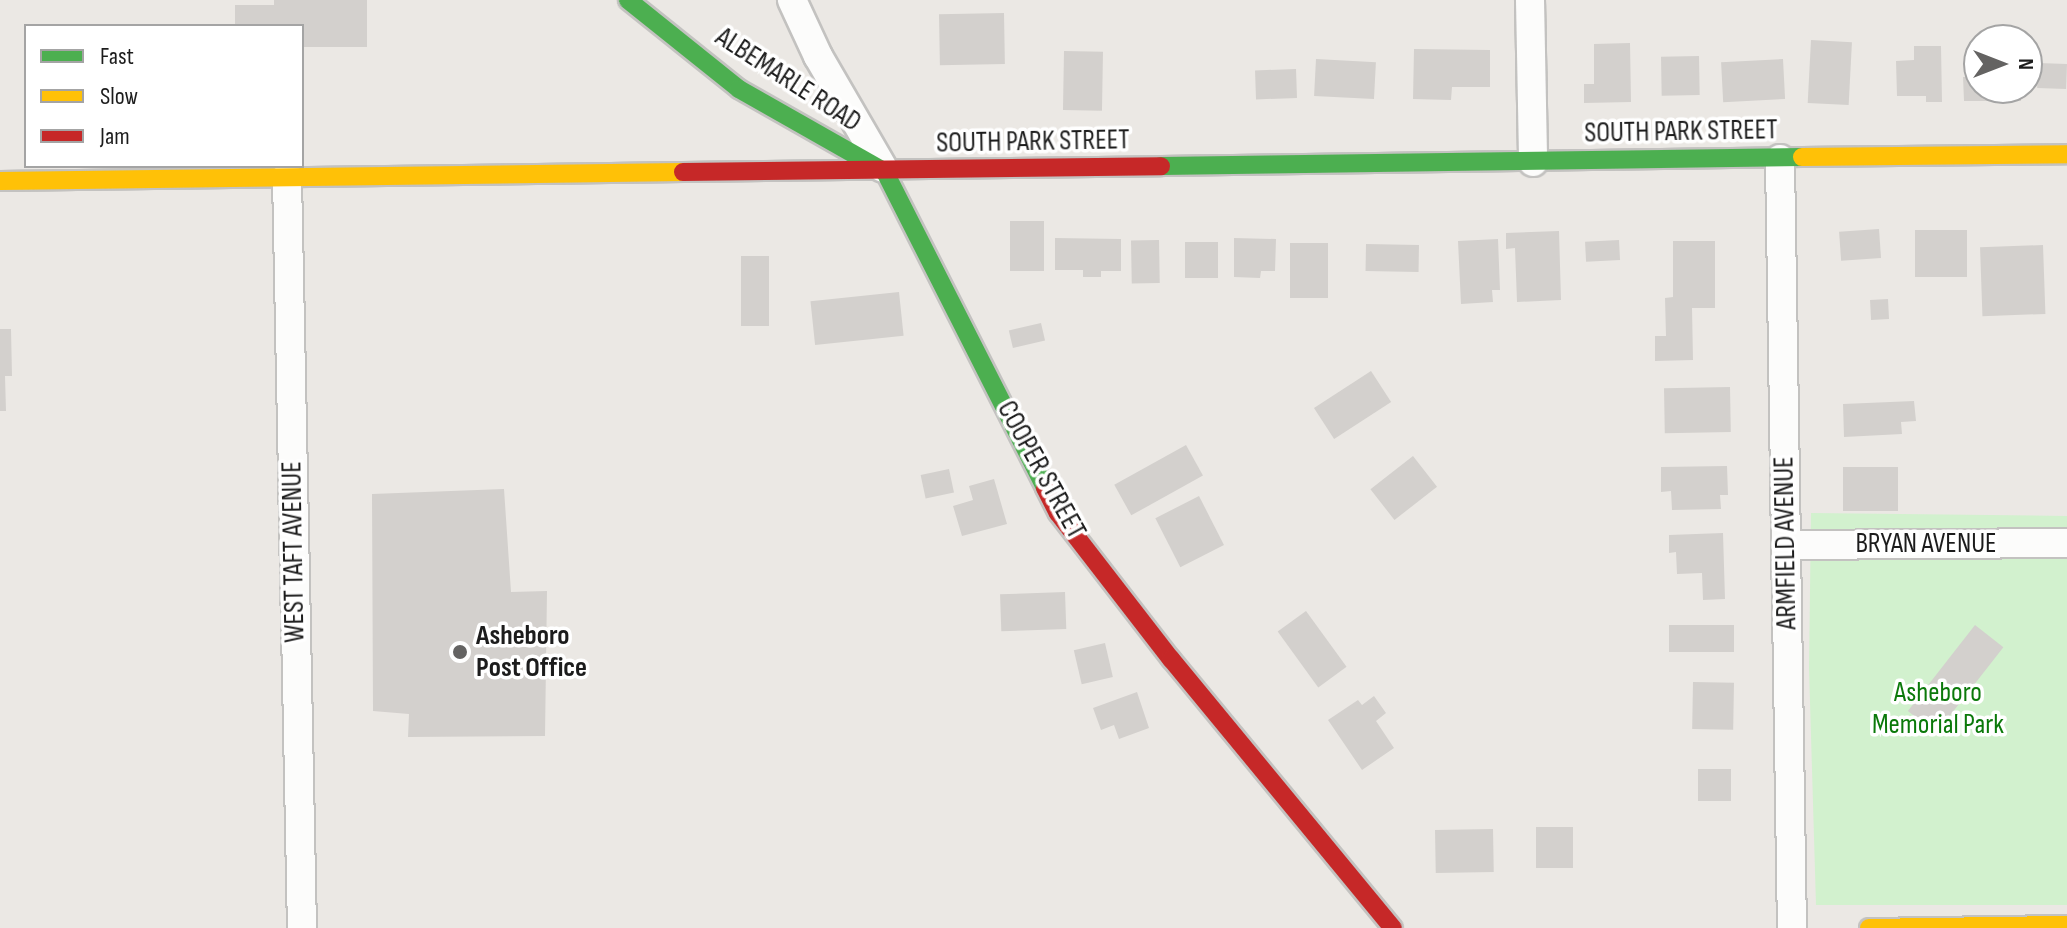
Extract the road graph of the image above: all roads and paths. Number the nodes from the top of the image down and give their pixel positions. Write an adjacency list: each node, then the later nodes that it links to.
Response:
1 (628, 0): 7 (main road, ALBEMARLE ROAD)
2 (792, 0): 7 (street, COOPER STREET)
3 (1530, 0): 6 (street)
4 (2067, 154): 5 (main road, SOUTH PARK STREET)
5 (1780, 159): 6 (main road, SOUTH PARK STREET); 11 (street, ARMFIELD AVENUE)
6 (1533, 162): 7 (main road, SOUTH PARK STREET)
7 (885, 172): 8 (main road, SOUTH PARK STREET); 14 (main road, COOPER STREET)
8 (287, 176): 9 (main road, SOUTH PARK STREET); 13 (street, WEST TAFT AVENUE)
9 (0, 181)
10 (2067, 543): 11 (street, BRYAN AVENUE)
11 (1786, 545): 15 (street, ARMFIELD AVENUE)
12 (2067, 925): 16 (main road)
13 (302, 928)
14 (1393, 928)
15 (1792, 928)
16 (1869, 928)

